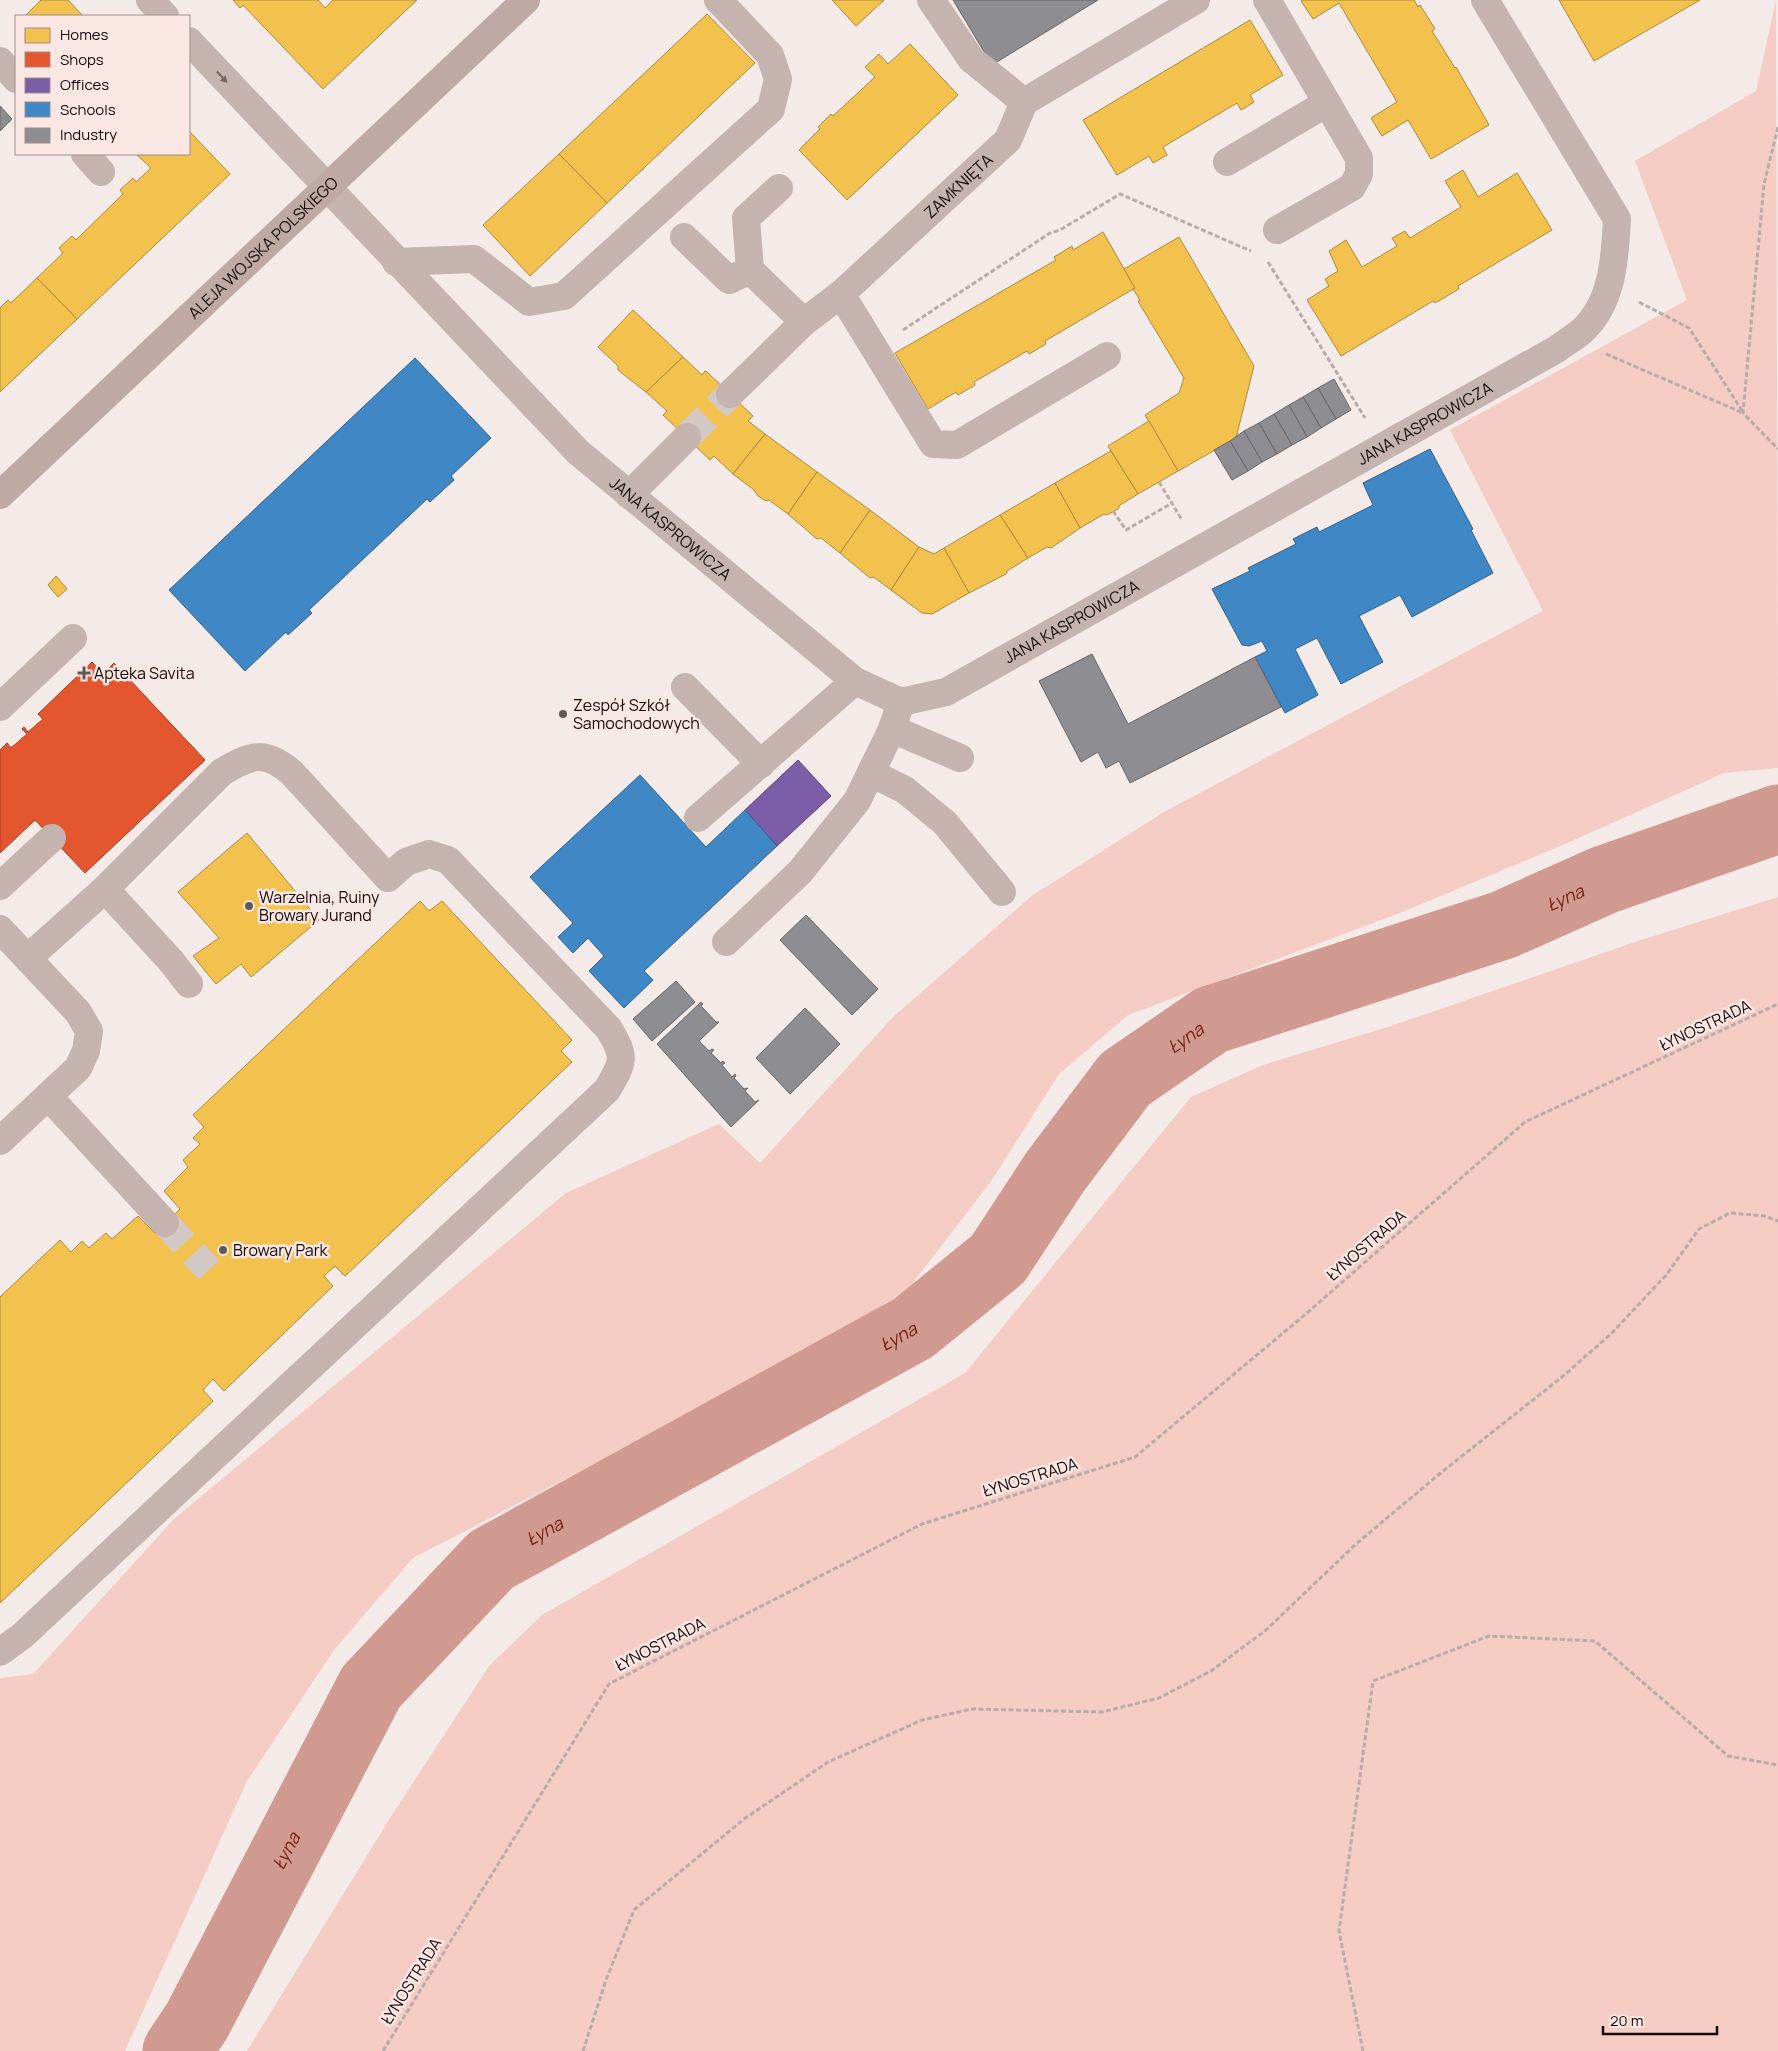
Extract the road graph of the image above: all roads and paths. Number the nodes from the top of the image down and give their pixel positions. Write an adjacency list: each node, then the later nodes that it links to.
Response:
1 (150, 0): 8 (street)
2 (526, 0): 16 (main road, ALEJA WOJSKA POLSKIEGO)
3 (718, 0): 22 (street)
4 (931, 0): 12 (street)
5 (1196, 0): 12 (street)
6 (1267, 0): 13 (street)
7 (1485, 0): 27 (street, JANA KASPROWICZA)
8 (164, 15)
9 (190, 42): 16 (street, JANA KASPROWICZA, one-way to 16)
10 (0, 61): 11 (street)
11 (15, 77)
12 (1024, 102): 24 (street, ZAMKNIĘTA)
13 (1327, 103): 15 (street); 18 (street)
14 (1778, 127): 32 (path)
15 (1227, 162)
16 (327, 188): 22 (street, JANA KASPROWICZA); 36 (main road, ALEJA WOJSKA POLSKIEGO)
17 (780, 188): 23 (street)
18 (1277, 230)
19 (684, 237): 23 (street)
20 (1256, 254): 28 (path)
21 (1266, 258): 31 (path)
22 (396, 262): 37 (street, JANA KASPROWICZA)
23 (750, 270): 26 (street)
24 (841, 294): 26 (street, ZAMKNIĘTA); 28 (street)
25 (1636, 300): 32 (path)
26 (804, 322): 30 (street, ZAMKNIĘTA)
27 (1571, 339): 32 (path); 44 (street, JANA KASPROWICZA)
28 (877, 351): 29 (street)
29 (1107, 356)
30 (730, 394)
31 (1360, 410)
32 (1743, 413): 34 (path)
33 (687, 437): 37 (street)
34 (1778, 449)
35 (1159, 482): 38 (path)
36 (0, 495)
37 (629, 495): 42 (street, JANA KASPROWICZA)
38 (1172, 503): 39 (path); 40 (path)
39 (1113, 511)
40 (1187, 527)
41 (73, 638): 45 (street)
42 (856, 681): 44 (street, JANA KASPROWICZA); 48 (street)
43 (685, 687): 48 (street)
44 (901, 702): 46 (street)
45 (0, 707)
46 (892, 729): 47 (street); 49 (street)
47 (960, 758)
48 (761, 764): 50 (street)
49 (871, 773): 54 (street); 56 (street)
50 (698, 818)
51 (52, 838): 52 (street)
52 (0, 886)
53 (105, 889): 57 (street); 58 (street); 64 (street)
54 (1002, 892)
55 (0, 928): 57 (street)
56 (726, 942)
57 (28, 958): 60 (street)
58 (189, 984)
59 (1778, 1004): 66 (path, ŁYNOSTRADA)
60 (48, 1096): 61 (street); 63 (street)
61 (0, 1141)
62 (1778, 1221): 67 (path)
63 (165, 1223)
64 (0, 1652)
65 (1778, 1765): 68 (path)
66 (383, 2051)
67 (584, 2051)
68 (1363, 2051)

